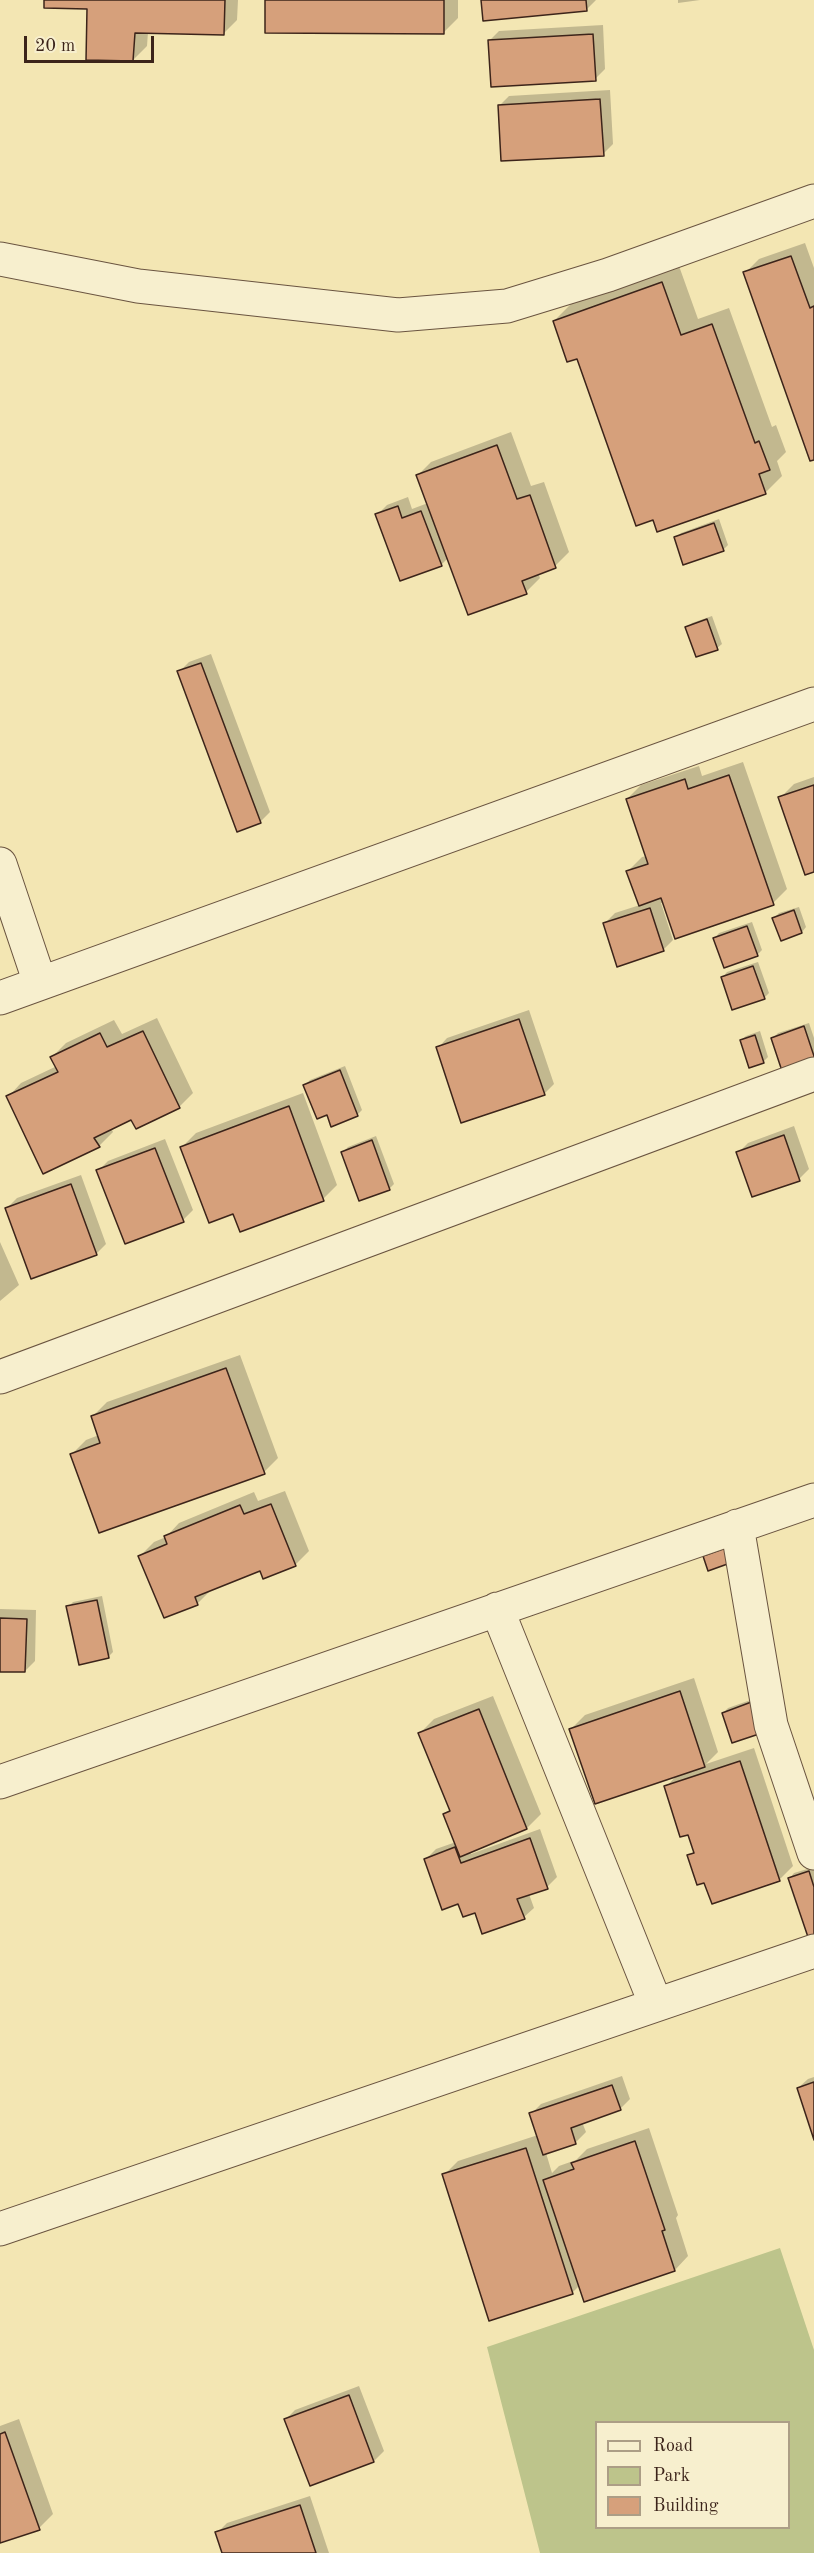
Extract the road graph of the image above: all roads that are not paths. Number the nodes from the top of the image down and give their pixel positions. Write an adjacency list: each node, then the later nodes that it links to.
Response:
1 (814, 201): 2 (street)
2 (0, 259)
3 (814, 704): 5 (street)
4 (0, 864): 5 (street)
5 (40, 983): 6 (street)
6 (0, 998)
7 (814, 1074): 8 (street)
8 (0, 1377)
9 (814, 1500): 10 (street)
10 (737, 1526): 11 (street); 13 (street)
11 (497, 1609): 12 (street); 15 (street)
12 (0, 1782)
13 (814, 1853)
14 (814, 1951): 15 (street)
15 (656, 2005): 16 (street)
16 (0, 2229)

